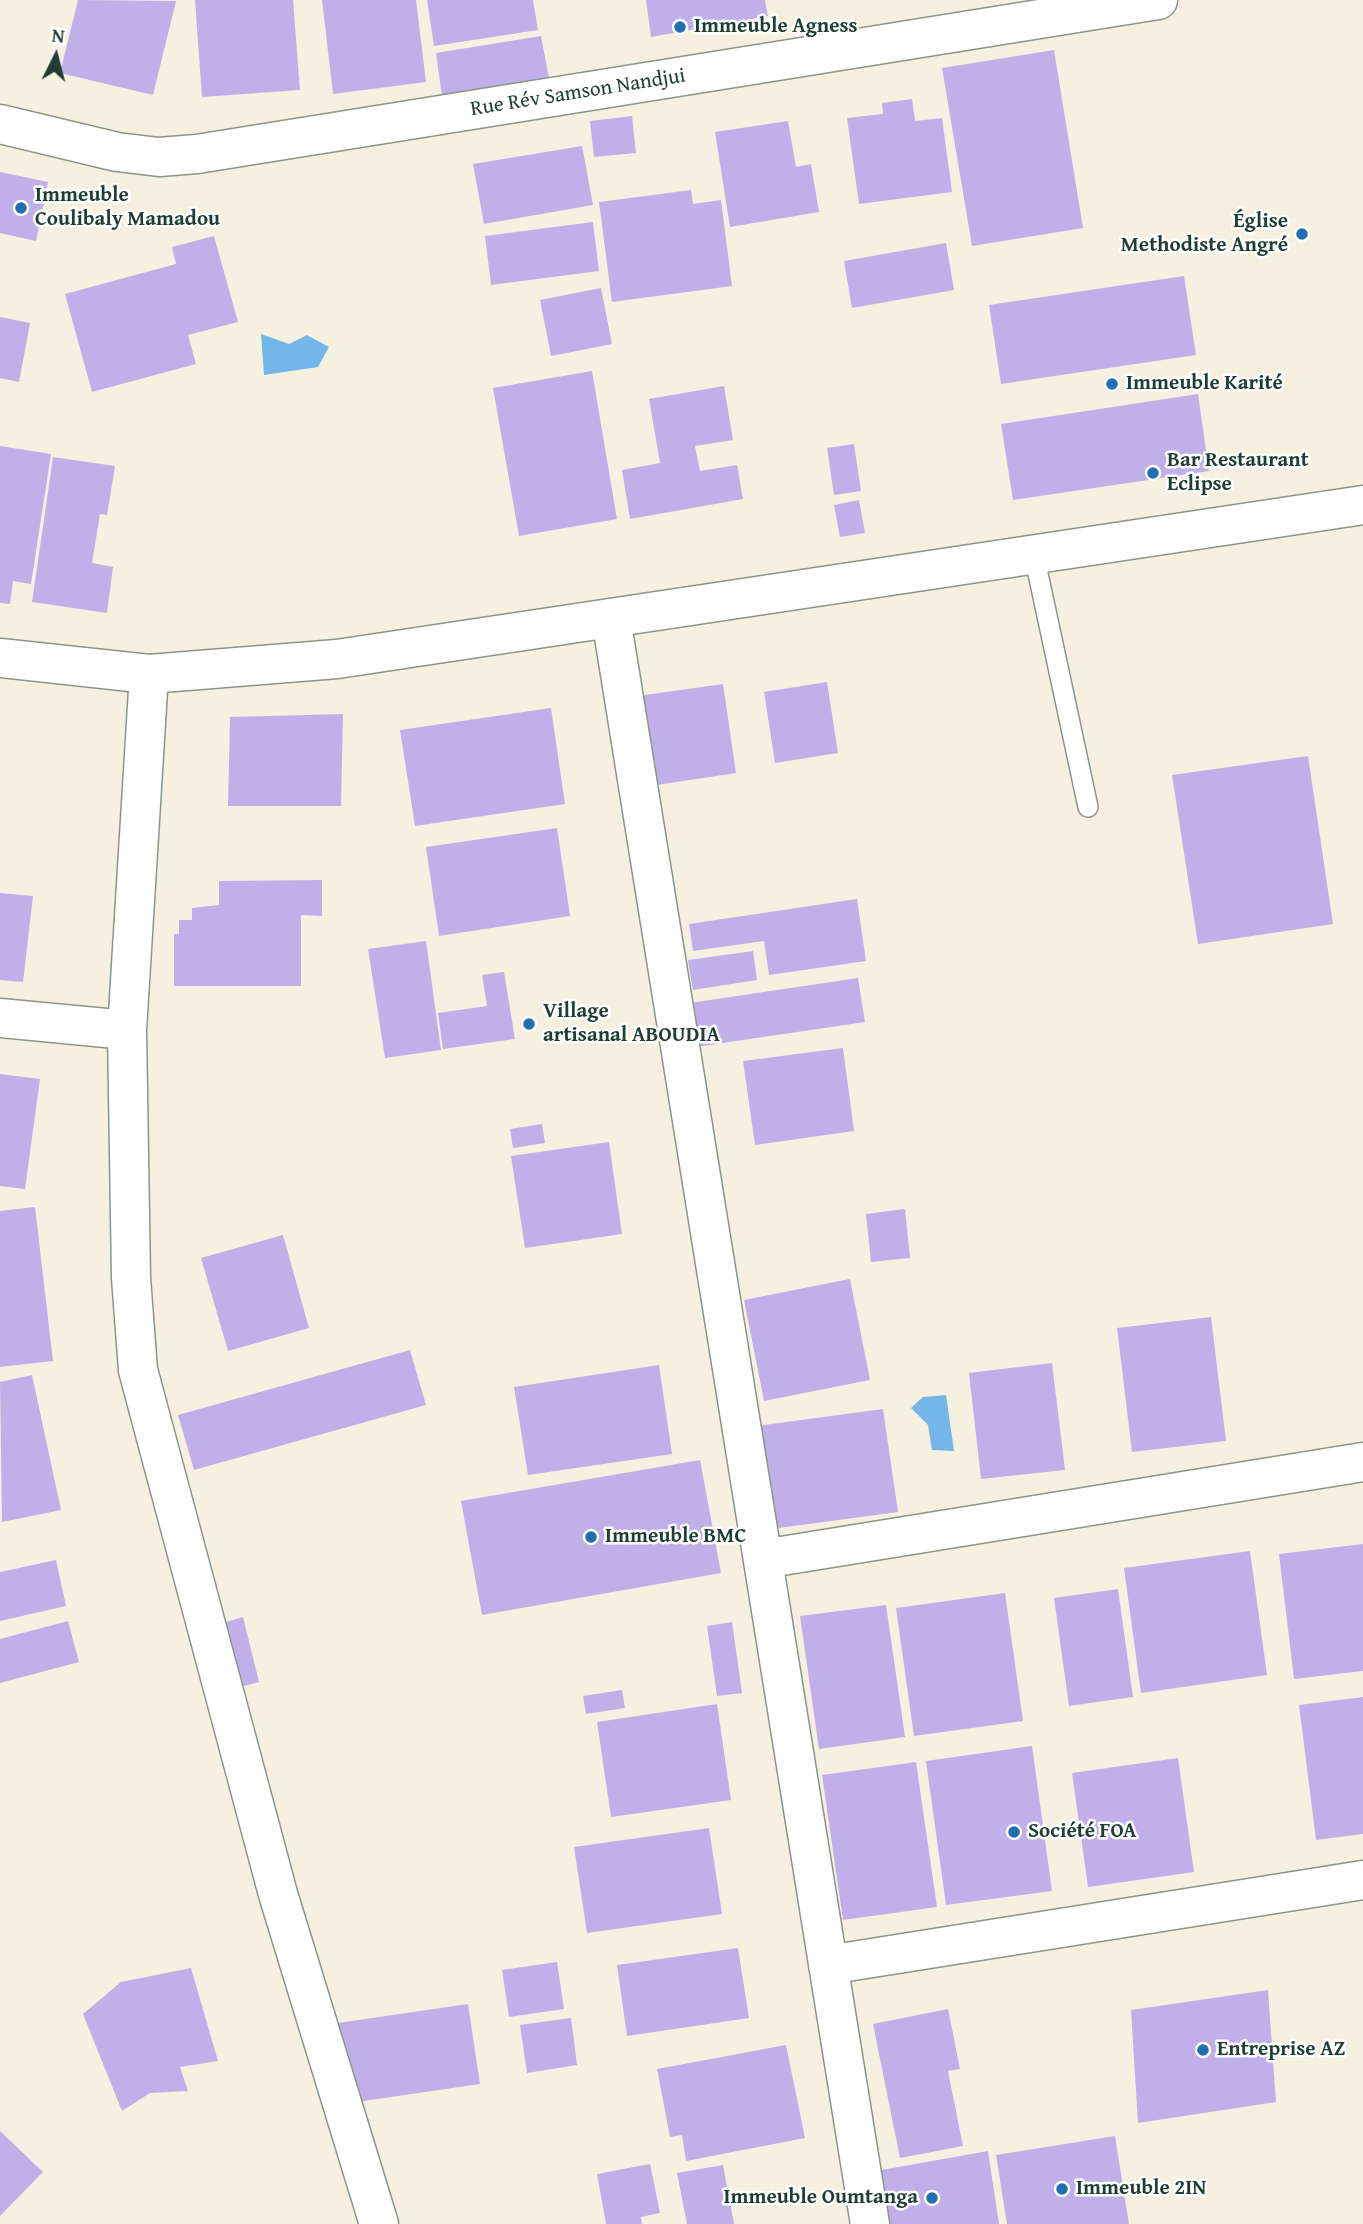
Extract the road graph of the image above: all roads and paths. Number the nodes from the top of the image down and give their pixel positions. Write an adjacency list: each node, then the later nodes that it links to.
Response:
1 (1158, 0): 2 (street, Rue Rév Samson Nandjui)
2 (0, 124)
3 (1363, 505): 4 (street)
4 (1034, 555): 5 (street); 8 (lane)
5 (611, 618): 7 (street); 12 (street)
6 (0, 659): 7 (street)
7 (149, 674): 10 (street)
8 (1088, 807)
9 (0, 1018): 10 (street)
10 (127, 1030): 15 (street)
11 (1363, 1462): 12 (street)
12 (763, 1559): 14 (street)
13 (1363, 1880): 14 (street)
14 (828, 1965): 16 (street)
15 (379, 2224)
16 (870, 2224)

